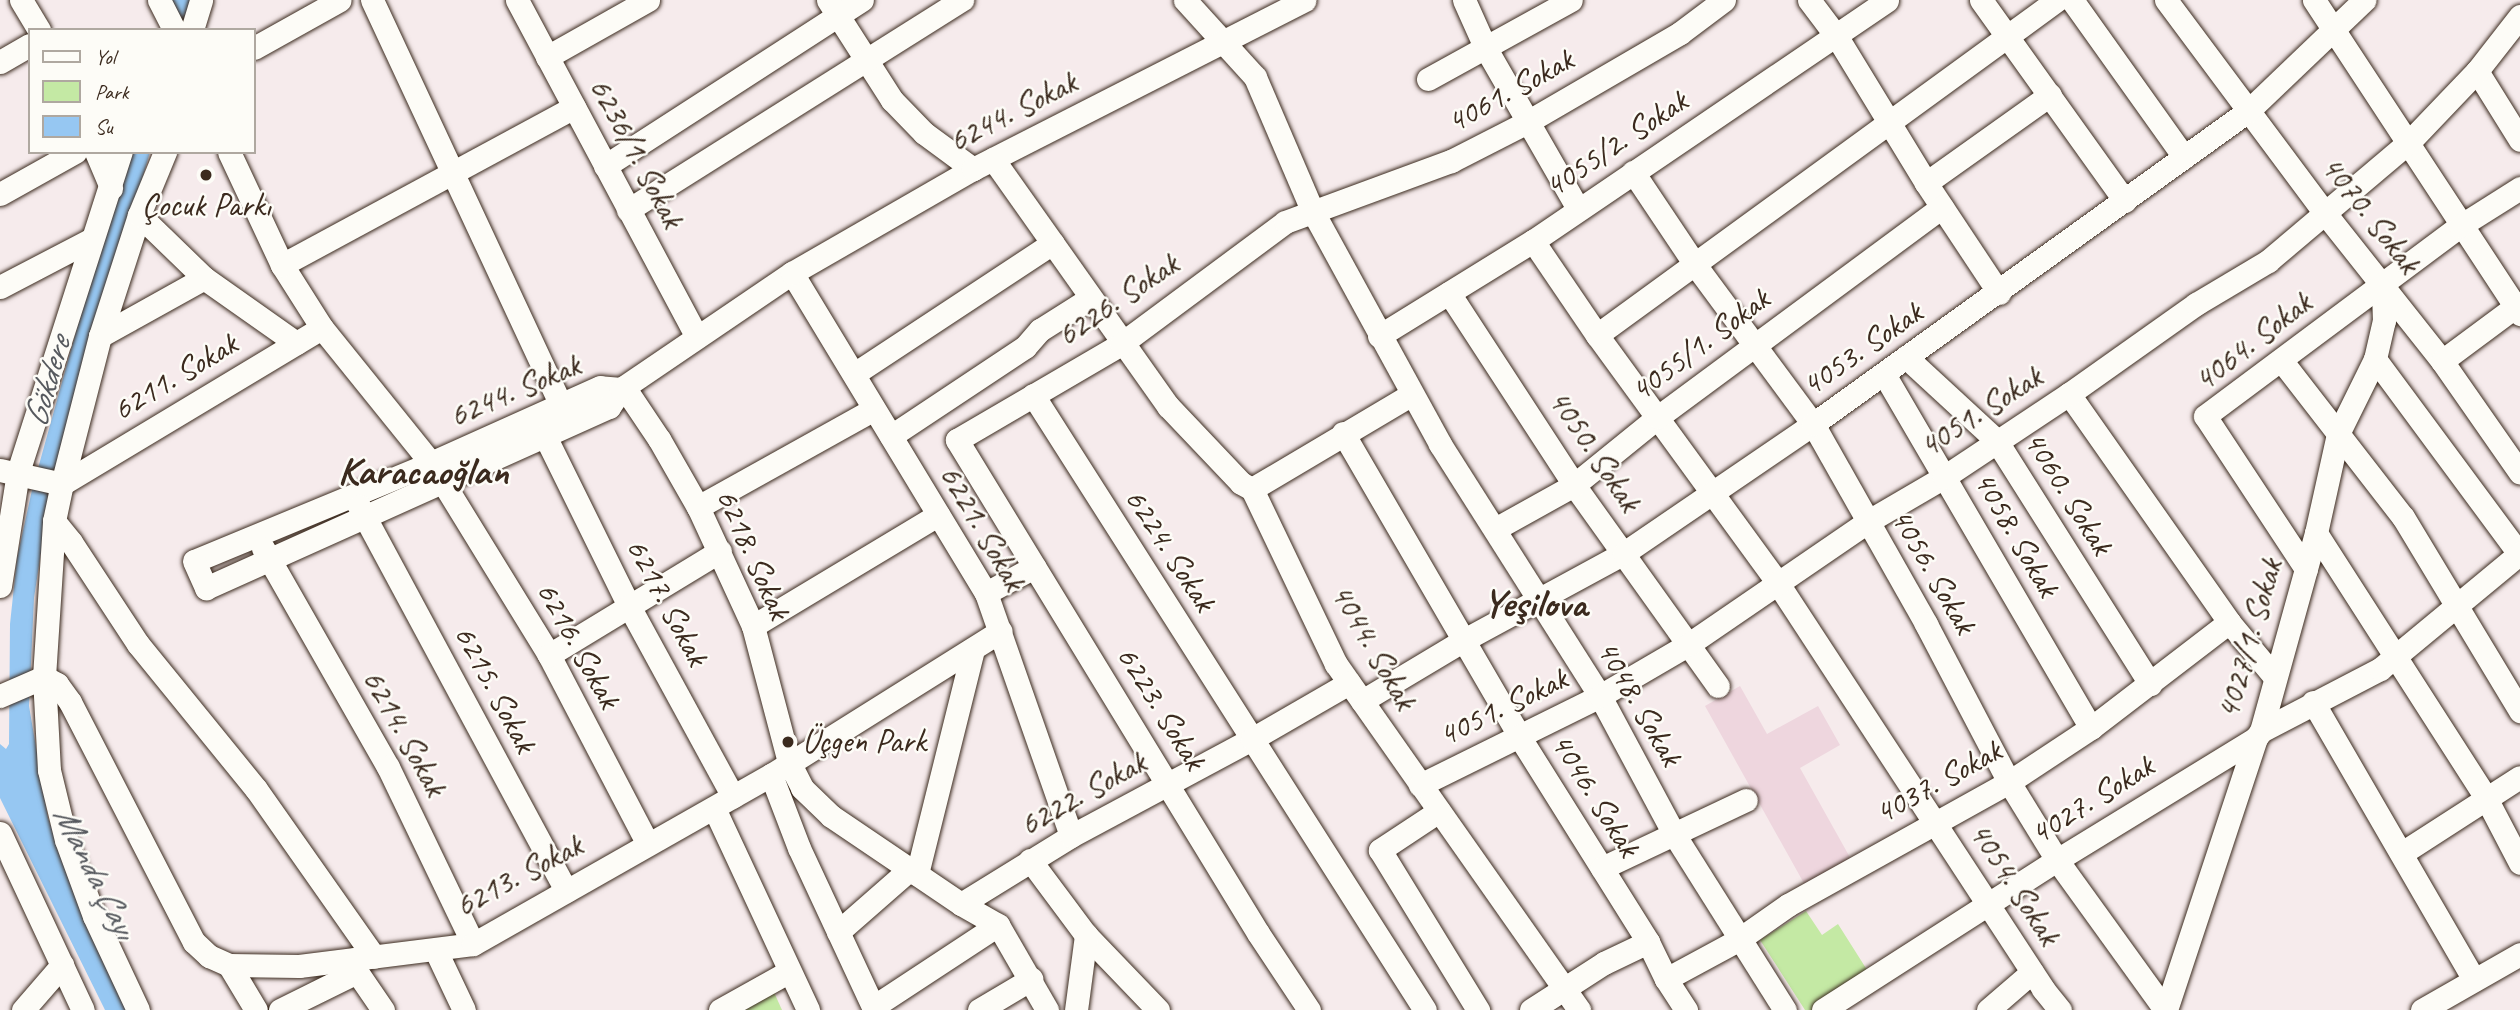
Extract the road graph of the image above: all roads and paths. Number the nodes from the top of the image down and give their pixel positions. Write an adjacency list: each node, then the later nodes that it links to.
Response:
1 (21, 0): 25 (street)
2 (201, 0): 28 (street)
3 (340, 0): 34 (street)
4 (372, 0): 57 (street)
5 (517, 0): 36 (street, 6236/1. Sokak)
6 (648, 0): 36 (street)
7 (862, 0): 23 (street)
8 (962, 0): 38 (street)
9 (1185, 0): 32 (street, 4048. Sokak)
10 (1304, 0): 32 (street, 6244. Sokak)
11 (1464, 0): 35 (street)
12 (1571, 0): 35 (street)
13 (1724, 0): 44 (street, 4061. Sokak)
14 (1809, 0): 30 (street)
15 (1887, 0): 30 (street, 4055/2. Sokak)
16 (1981, 0): 31 (street)
17 (2057, 0): 31 (street)
18 (2072, 0): 53 (street)
19 (2166, 0): 43 (street, 4070. Sokak)
20 (2314, 0): 29 (street)
21 (2364, 0): 29 (street, 4053. Sokak)
22 (161, 1): 26 (street); 27 (street)
23 (832, 9): 38 (street, 4044. Sokak); 55 (street)
24 (2520, 16): 39 (street, 4051. Sokak)
25 (38, 28)
26 (155, 28)
27 (173, 28)
28 (193, 28)
29 (2332, 29): 43 (street, 4053. Sokak); 47 (street)
30 (1837, 37): 45 (street); 56 (street, 4055/2. Sokak)
31 (2009, 38): 41 (street); 45 (street)
32 (1224, 40): 54 (street, 6244. Sokak); 66 (street, 4048. Sokak)
33 (28, 46): 37 (street)
34 (256, 47)
35 (1485, 47): 40 (street); 44 (street)
36 (547, 57): 42 (street, 6236/1. Sokak)
37 (0, 62)
38 (867, 63): 54 (street, 4044. Sokak); 65 (street)
39 (2477, 71): 46 (street); 47 (street, 4051. Sokak)
40 (1428, 79)
41 (2050, 94): 58 (street); 62 (street)
42 (574, 107): 55 (street, 6236/1. Sokak); 57 (street)
43 (2248, 111): 53 (street, 4053. Sokak); 67 (street, 4070. Sokak)
44 (1529, 121): 64 (street); 66 (street, 4061. Sokak)
45 (1890, 121): 58 (street); 74 (street)
46 (2520, 140)
47 (2410, 141): 67 (street, 4051. Sokak); 69 (street)
48 (71, 154): 61 (street)
49 (97, 154): 59 (street)
50 (120, 154): 59 (street)
51 (164, 154): 68 (street)
52 (230, 154): 73 (street, 6216. Sokak)
53 (2184, 158): 62 (street, 4053. Sokak)
54 (983, 164): 72 (street, 4044. Sokak); 75 (street, 6244. Sokak)
55 (605, 166): 65 (street, 6236/1. Sokak)
56 (1633, 172): 64 (street, 4055/2. Sokak); 74 (street, 4056. Sokak)
57 (453, 173): 73 (street); 101 (street)
58 (1926, 183): 63 (street)
59 (111, 188): 70 (street)
60 (2520, 188): 69 (street, 4064. Sokak)
61 (0, 194)
62 (2125, 201): 80 (street, 4053. Sokak)
63 (1942, 207): 80 (street); 90 (street, 4055/1. Sokak)
64 (1578, 209): 71 (street, 4055/2. Sokak)
65 (628, 210): 87 (street, 6236/1. Sokak)
66 (1312, 210): 85 (street, 4048. Sokak); 89 (street, 6226. Sokak)
67 (2324, 212): 77 (street, 4070. Sokak); 99 (street, 4051. Sokak)
68 (139, 215): 76 (street); 86 (street)
69 (2460, 226): 77 (street, 4064. Sokak); 82 (street)
70 (92, 239): 78 (street); 113 (street)
71 (1533, 241): 79 (street, 4055/2. Sokak); 84 (street, 4054. Sokak)
72 (1054, 243): 81 (street, 4044. Sokak); 95 (street)
73 (282, 265): 83 (street, 6216. Sokak)
74 (1696, 266): 84 (street); 90 (street, 4056. Sokak)
75 (792, 273): 87 (street, 6244. Sokak); 95 (street, 6221. Sokak)
76 (204, 278): 86 (street); 88 (street)
77 (2384, 285): 92 (street, 4027/1. Sokak); 93 (street, 4064. Sokak); 94 (street, 4070. Sokak)
78 (0, 287)
79 (1449, 293): 85 (street, 4055/2. Sokak); 115 (street, 4050. Sokak)
80 (1999, 293): 91 (street, 4053. Sokak)
81 (1089, 299): 89 (street, 4044. Sokak); 108 (street)
82 (2518, 308): 94 (street)
83 (322, 328): 88 (street, 6211. Sokak); 111 (street, 6216. Sokak)
84 (1597, 335): 103 (street, 4054. Sokak)
85 (1379, 336): 98 (street, 4048. Sokak)
86 (100, 337): 113 (street)
87 (697, 337): 97 (street, 6244. Sokak)
88 (296, 343): 113 (street, 6211. Sokak)
89 (1121, 344): 100 (street, 6226. Sokak); 116 (street, 4044. Sokak)
90 (1755, 346): 103 (street, 4055/1. Sokak); 104 (street, 4056. Sokak)
91 (1906, 357): 96 (street, 4053. Sokak); 110 (street, 4060. Sokak)
92 (2375, 359): 106 (street, 4027/1. Sokak); 129 (street)
93 (2281, 360): 106 (street); 132 (street, 4064. Sokak)
94 (2442, 361): 112 (street, 4070. Sokak)
95 (854, 374): 102 (street, 6221. Sokak)
96 (1884, 374): 104 (street, 4053. Sokak); 114 (street, 4058. Sokak)
97 (622, 388): 101 (street, 6244. Sokak); 107 (street, 6244. Sokak); 119 (street, 6218. Sokak)
98 (1412, 394): 105 (street); 124 (street, 4048. Sokak)
99 (2069, 394): 110 (street, 4051. Sokak); 139 (street)
100 (1033, 395): 109 (street, 6226. Sokak); 159 (street, 6224. Sokak)
101 (561, 405): 111 (street, 6244. Sokak)
102 (874, 409): 108 (street, 6221. Sokak); 119 (street)
103 (1658, 417): 115 (street, 4055/1. Sokak); 117 (street, 4054. Sokak)
104 (1813, 424): 117 (street, 4053. Sokak); 123 (street, 4056. Sokak)
105 (1343, 433): 116 (street); 142 (street, 4046. Sokak)
106 (2338, 434): 125 (street, 4027/1. Sokak); 138 (street)
107 (545, 436): 111 (street, 6244. Sokak); 137 (street, 6217. Sokak)
108 (891, 436): 120 (street, 6221. Sokak)
109 (957, 440): 131 (street, 6223. Sokak)
110 (1996, 440): 114 (street, 4051. Sokak); 149 (street, 4060. Sokak)
111 (437, 473): 118 (street, 6244. Sokak); 121 (street, 6244. Sokak); 145 (street, 6216. Sokak)
112 (2520, 473)
113 (33, 477): 122 (street); 134 (street)
114 (1944, 477): 123 (street, 4051. Sokak); 156 (street, 4058. Sokak)
115 (1574, 485): 124 (street, 4055/1. Sokak); 128 (street, 4050. Sokak)
116 (1252, 489): 151 (street, 4044. Sokak)
117 (1713, 493): 128 (street, 4053. Sokak); 133 (street, 4054. Sokak)
118 (353, 495): 121 (street, 6215. Sokak); 126 (street, 6244. Sokak)
119 (698, 507): 127 (street, 6218. Sokak)
120 (938, 515): 135 (street, 6221. Sokak); 140 (street)
121 (365, 519): 130 (street, 6244. Sokak); 180 (street, 6215. Sokak)
122 (54, 521): 148 (street); 191 (street)
123 (1867, 522): 133 (street, 4051. Sokak); 162 (street, 4056. Sokak)
124 (1494, 529): 136 (street, 4048. Sokak)
125 (2316, 533): 132 (street, 4027/1. Sokak); 146 (street)
126 (258, 535): 130 (street, 6214. Sokak); 130 (street, 6244. Sokak)
127 (720, 551): 137 (street); 140 (street, 6218. Sokak)
128 (1624, 553): 136 (street, 4053. Sokak); 143 (street, 4050. Sokak)
129 (2520, 554): 138 (street, 4027. Sokak)
130 (267, 560): 188 (street, 6214. Sokak)
131 (1034, 567): 135 (street); 163 (street, 6223. Sokak)
132 (2306, 569): 147 (street, 4027/1. Sokak)
133 (1777, 582): 143 (street, 4051. Sokak); 169 (street, 4054. Sokak)
134 (0, 586)
135 (986, 593): 141 (street, 6221. Sokak)
136 (1540, 600): 142 (street, 4053. Sokak); 153 (street, 4048. Sokak)
137 (629, 606): 145 (street); 167 (street, 6217. Sokak)
138 (2455, 606): 146 (street, 4027. Sokak); 155 (street)
139 (2229, 622): 147 (street); 149 (street, 4037. Sokak)
140 (753, 626): 160 (street, 6218. Sokak)
141 (1000, 631): 144 (street, 6213. Sokak); 172 (street, 6221. Sokak)
142 (1464, 640): 151 (street, 4053. Sokak); 158 (street, 4046. Sokak)
143 (1689, 644): 150 (street, 4050. Sokak); 153 (street, 4051. Sokak)
144 (974, 649): 160 (street, 6213. Sokak); 179 (street)
145 (549, 655): 173 (street, 6216. Sokak)
146 (2396, 655): 154 (street, 4027. Sokak); 165 (street)
147 (2274, 676): 157 (street, 4027/1. Sokak)
148 (38, 679): 152 (street); 193 (street); 202 (street)
149 (2150, 684): 156 (street, 4037. Sokak)
150 (1718, 686)
151 (1356, 692): 159 (street, 6222. Sokak); 164 (street, 4044. Sokak)
152 (0, 696)
153 (1600, 696): 158 (street, 4051. Sokak); 171 (street, 4048. Sokak)
154 (2313, 702): 157 (street, 4027. Sokak); 174 (street)
155 (2520, 710)
156 (2091, 728): 162 (street, 4037. Sokak)
157 (2258, 734): 176 (street, 4027. Sokak); 223 (street, 4027/1. Sokak)
158 (1520, 736): 164 (street, 4051. Sokak); 178 (street, 4046. Sokak)
159 (1252, 739): 163 (street, 6222. Sokak); 214 (street, 6224. Sokak)
160 (780, 769): 167 (street, 6213. Sokak); 179 (street); 184 (street)
161 (2520, 777): 165 (street)
162 (2009, 782): 169 (street, 4037. Sokak); 176 (street, 4056. Sokak)
163 (1169, 785): 172 (street, 6222. Sokak); 213 (street, 6223. Sokak)
164 (1420, 785): 168 (street, 4044. Sokak)
165 (2486, 798): 174 (street); 177 (street)
166 (1746, 800): 171 (street)
167 (723, 802): 173 (street, 6213. Sokak); 194 (street, 6217. Sokak)
168 (1439, 811): 199 (street, 4044. Sokak); 215 (street)
169 (1934, 823): 182 (street, 4054. Sokak); 186 (street, 4037. Sokak)
170 (0, 833): 192 (street)
171 (1674, 834): 178 (street); 186 (street, 4048. Sokak)
172 (1071, 836): 175 (street, 6222. Sokak)
173 (648, 844): 180 (street, 6213. Sokak)
174 (2402, 853): 198 (street)
175 (1030, 860): 181 (street, 6222. Sokak); 185 (street)
176 (2057, 860): 182 (street, 4027. Sokak); 223 (street, 4056. Sokak)
177 (2520, 863)
178 (1602, 868): 187 (street, 4046. Sokak)
179 (913, 872): 181 (street); 184 (street)
180 (566, 891): 188 (street, 6213. Sokak)
181 (961, 904): 183 (street)
182 (1987, 904): 195 (street, 4054. Sokak); 220 (street, 4027. Sokak)
183 (998, 925): 184 (street); 196 (street)
184 (838, 932)
185 (1086, 935): 211 (street); 212 (street)
186 (1738, 940): 197 (street, 4037. Sokak); 219 (street, 4048. Sokak)
187 (1648, 942): 197 (street, 4046. Sokak); 199 (street)
188 (472, 944): 189 (street, 6213. Sokak)
189 (436, 951): 191 (street, 6213. Sokak); 206 (street)
190 (2520, 954): 198 (street)
191 (362, 963): 193 (street, 6213. Sokak); 204 (street); 205 (street)
192 (62, 965): 200 (street); 201 (street)
193 (229, 965): 203 (street)
194 (788, 972): 207 (street); 208 (street, 6217. Sokak)
195 (2032, 972): 221 (street); 222 (street, 4054. Sokak)
196 (1031, 979): 209 (street); 210 (street)
197 (1666, 979): 218 (street, 4046. Sokak)
198 (2474, 980): 224 (street)
199 (1564, 989): 216 (street); 217 (street, 4044. Sokak)
200 (23, 1010)
201 (83, 1010)
202 (138, 1010)
203 (256, 1010)
204 (279, 1010)
205 (383, 1010)
206 (464, 1010)
207 (720, 1010)
208 (808, 1010)
209 (979, 1010)
210 (1047, 1010)
211 (1076, 1010)
212 (1158, 1010)
213 (1309, 1010)
214 (1425, 1010)
215 (1478, 1010)
216 (1531, 1010)
217 (1579, 1010)
218 (1686, 1010)
219 (1784, 1010)
220 (1823, 1010)
221 (1988, 1010)
222 (2060, 1010)
223 (2166, 1010)
224 (2422, 1010)

